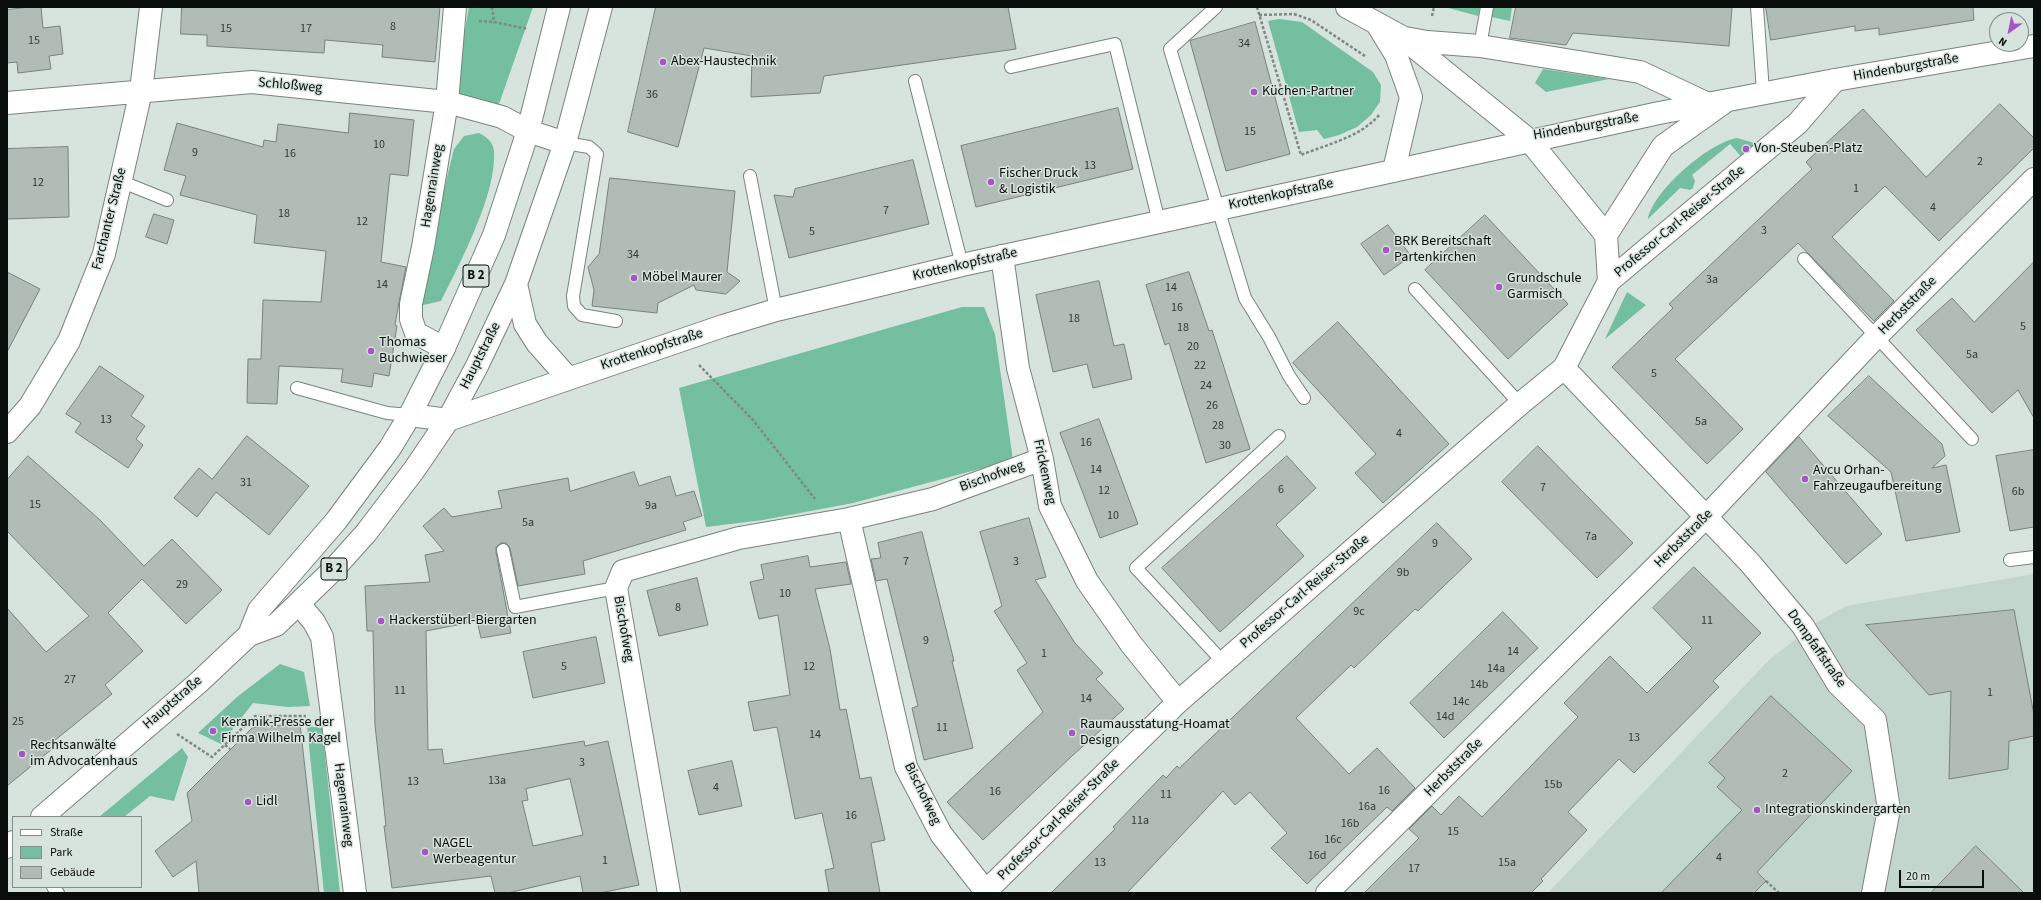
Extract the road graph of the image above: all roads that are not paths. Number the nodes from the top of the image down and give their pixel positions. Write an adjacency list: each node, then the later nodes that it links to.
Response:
1 (151, 7): 16 (street, Farchanter Straße)
2 (455, 7): 19 (street, Hagenrainweg)
3 (559, 7): 21 (street, Hauptstraße / B 2)
4 (601, 7): 23 (street, Hauptstraße / B 2)
5 (1216, 7): 29 (lane)
6 (1347, 7): 9 (street, Hindenburgstraße)
7 (1487, 7): 11 (lane)
8 (1757, 7): 17 (lane)
9 (1377, 23): 10 (street, Hindenburgstraße); 24 (street)
10 (1402, 37): 11 (street, Hindenburgstraße); 22 (street, Hindenburgstraße)
11 (1480, 46): 20 (street, Hindenburgstraße)
12 (2034, 46): 14 (street, Hindenburgstraße)
13 (1012, 67): 30 (lane)
14 (1836, 80): 17 (street, Hindenburgstraße); 35 (street, Professor-Carl-Reiser-Straße)
15 (915, 81): 34 (lane)
16 (141, 90): 18 (street, Schloßweg); 19 (street, Schloßweg); 27 (street, Farchanter Straße)
17 (1763, 92): 20 (street, Hindenburgstraße)
18 (7, 102)
19 (447, 102): 21 (street, Schloßweg); 41 (street, Hagenrainweg)
20 (1718, 102): 22 (street, Hindenburgstraße); 31 (street)
21 (528, 132): 23 (street, Schloßweg); 41 (street, Hauptstraße / B 2)
22 (1529, 140): 24 (street, Krottenkopfstraße); 31 (street)
23 (565, 143): 36 (street, Hauptstraße / B 2); 39 (lane)
24 (1394, 170): 29 (street, Krottenkopfstraße)
25 (750, 176): 38 (lane)
26 (2034, 179): 40 (street, Herbststraße)
27 (120, 181): 28 (lane); 49 (street, Farchanter Straße)
28 (167, 200)
29 (1217, 209): 30 (street, Krottenkopfstraße); 45 (lane)
30 (1158, 222): 32 (street, Krottenkopfstraße)
31 (1606, 235): 35 (street, Professor-Carl-Reiser-Straße)
32 (1002, 256): 34 (street, Krottenkopfstraße); 52 (street, Frickenweg)
33 (1804, 258): 40 (lane)
34 (962, 265): 38 (street, Krottenkopfstraße)
35 (1609, 281): 42 (street, Professor-Carl-Reiser-Straße)
36 (516, 284): 43 (street); 48 (street, Hauptstraße / B 2)
37 (1415, 289): 46 (lane)
38 (776, 310): 43 (street, Krottenkopfstraße)
39 (616, 321)
40 (1876, 337): 51 (lane); 53 (street, Herbststraße)
41 (444, 348): 47 (street, Hauptstraße / B 2)
42 (1564, 368): 46 (street, Professor-Carl-Reiser-Straße); 53 (street, Dompfaffstraße)
43 (568, 378): 48 (street, Krottenkopfstraße)
44 (297, 388): 47 (lane)
45 (1304, 398)
46 (1520, 404): 61 (street, Professor-Carl-Reiser-Straße)
47 (410, 416): 48 (street, Krottenkopfstraße); 60 (street, Hauptstraße / B 2)
48 (448, 420): 59 (street, Hauptstraße / B 2)
49 (7, 432)
50 (1279, 436): 61 (lane)
51 (1972, 439)
52 (1042, 459): 54 (street, Bischofweg); 62 (street, Frickenweg)
53 (1705, 518): 67 (street, Herbststraße); 68 (street, Dompfaffstraße)
54 (841, 520): 58 (street, Bischofweg); 66 (street, Bischofweg)
55 (503, 550): 58 (lane)
56 (2034, 557): 57 (lane)
57 (2010, 560)
58 (616, 588): 65 (street, Bischofweg)
59 (299, 604): 60 (street, Hauptstraße / B 2); 64 (street, Hagenrainweg)
60 (249, 634): 63 (street, Hauptstraße / B 2)
61 (1224, 663): 62 (street, Professor-Carl-Reiser-Straße)
62 (1178, 702): 66 (street, Professor-Carl-Reiser-Straße)
63 (43, 816)
64 (355, 893)
65 (669, 893)
66 (986, 893)
67 (1327, 893)
68 (1874, 893)

